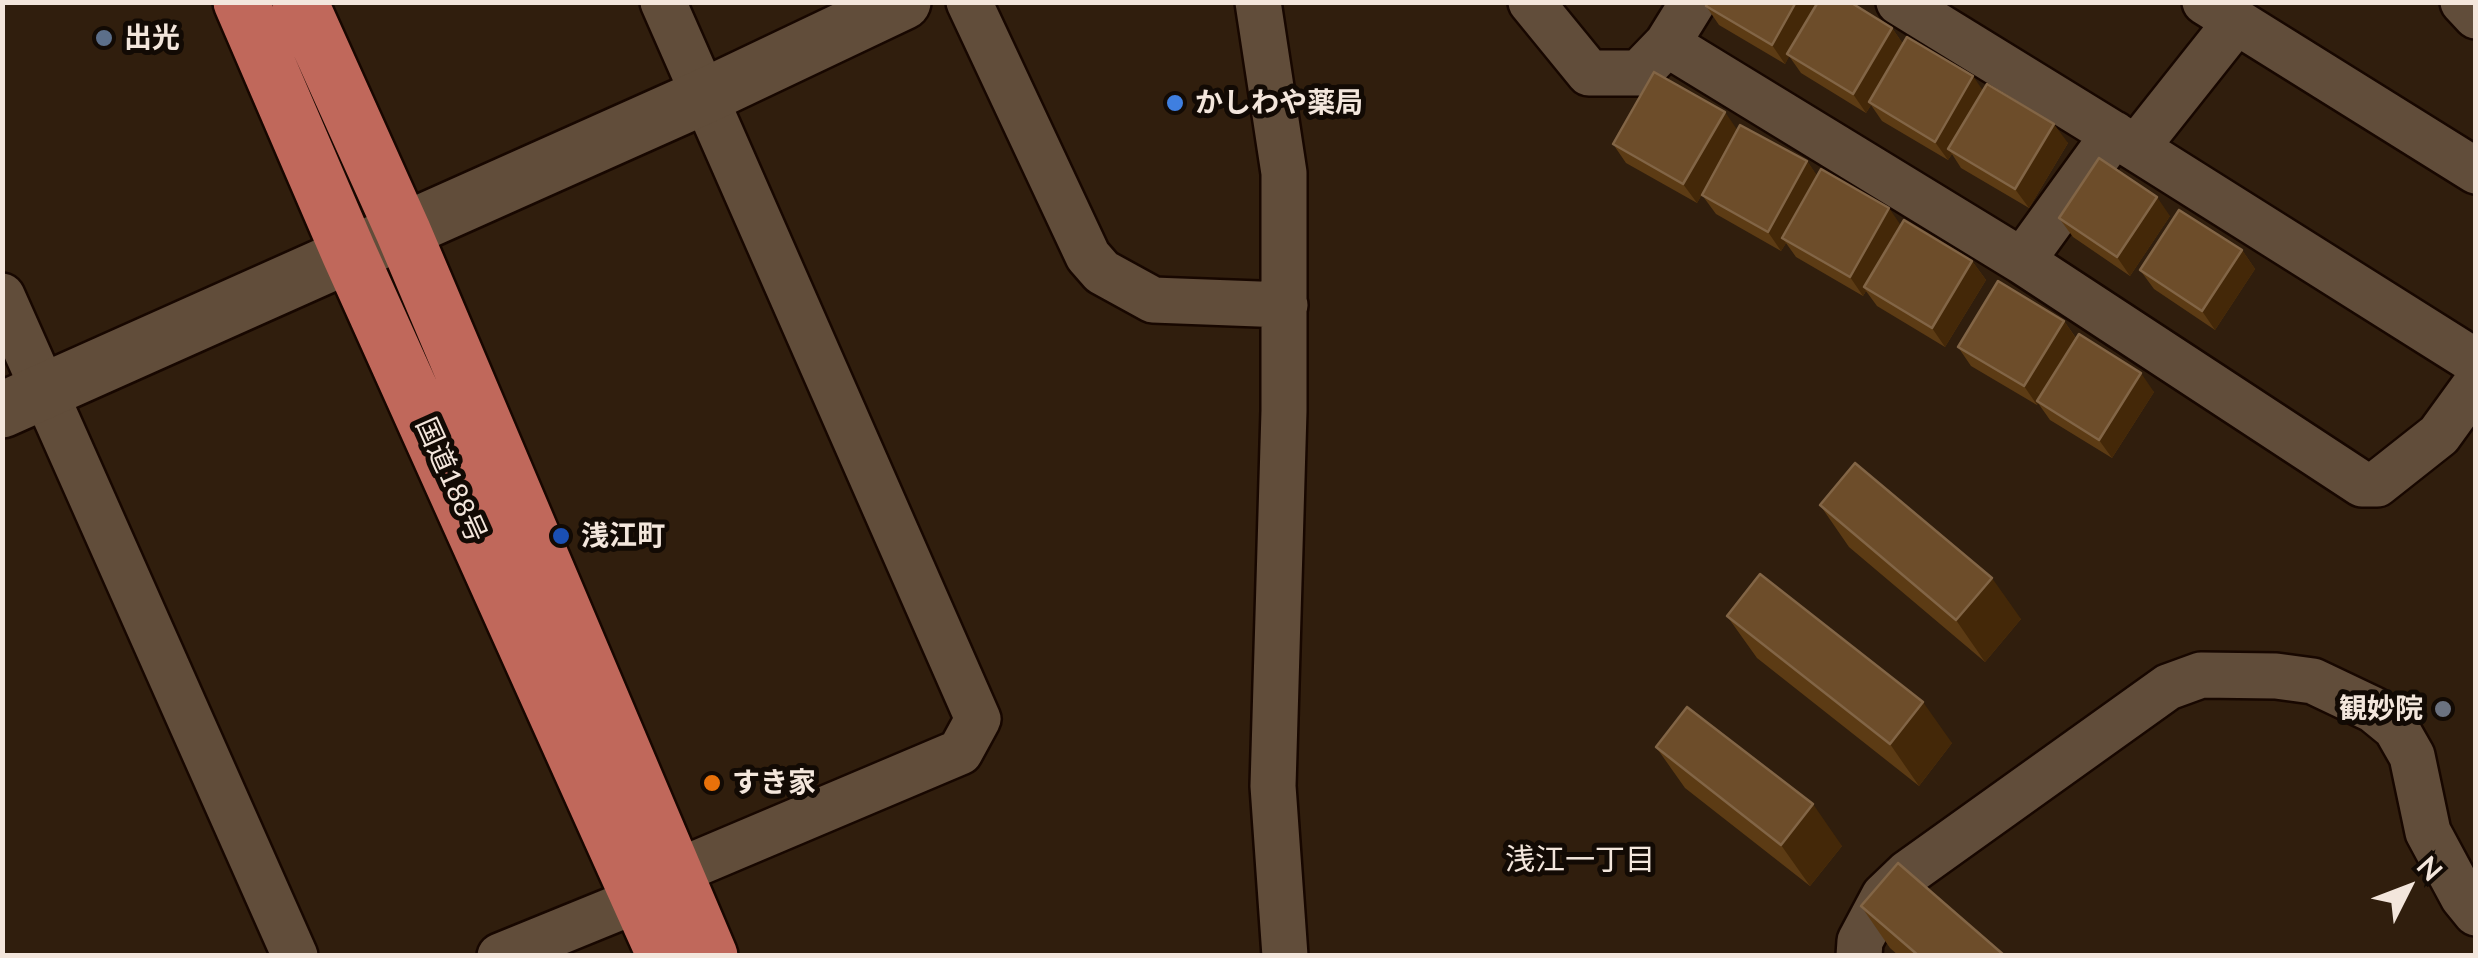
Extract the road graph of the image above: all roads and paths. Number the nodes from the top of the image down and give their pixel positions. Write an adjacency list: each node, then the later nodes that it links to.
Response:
1 (241, 2): 18 (highway, 国道188号)
2 (300, 2): 17 (highway, 国道188号)
3 (664, 2): 14 (street)
4 (903, 2): 14 (street)
5 (969, 2): 21 (street)
6 (1258, 2): 21 (street)
7 (1531, 2): 13 (street)
8 (1693, 2): 13 (street)
9 (1899, 2): 15 (street)
10 (2462, 2): 12 (street)
11 (2220, 12): 15 (street); 16 (street)
12 (2476, 16)
13 (1668, 44): 19 (street)
14 (705, 96): 17 (street); 25 (street)
15 (2125, 141): 19 (street); 22 (street)
16 (2476, 171)
17 (403, 231): 18 (street); 25 (highway, 国道188号)
18 (349, 253): 24 (street); 25 (highway, 国道188号)
19 (2022, 261): 23 (street)
20 (2, 296): 24 (street)
21 (1285, 305): 31 (street)
22 (2476, 362)
23 (2476, 384)
24 (24, 400): 27 (street)
25 (657, 886): 28 (street); 29 (highway, 国道188号); 30 (highway, 国道188号)
26 (2476, 913): 32 (street)
27 (295, 956)
28 (500, 956)
29 (665, 956)
30 (710, 956)
31 (1285, 956)
32 (1859, 956)

